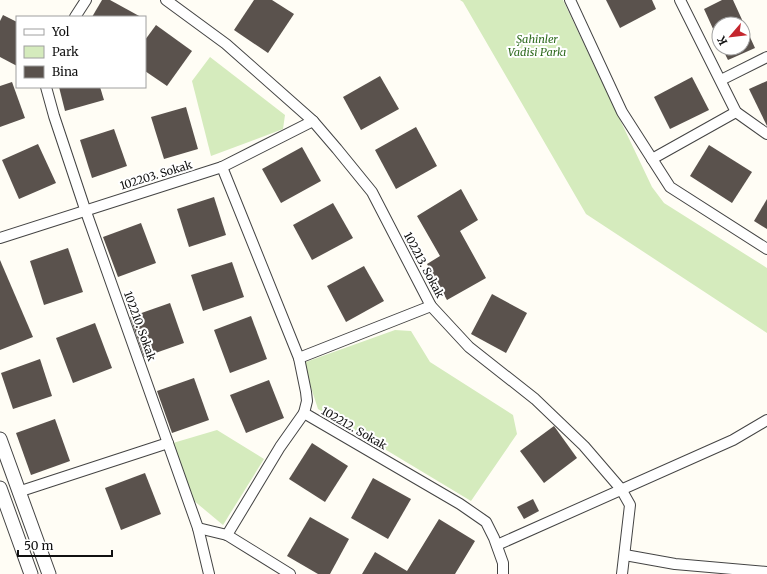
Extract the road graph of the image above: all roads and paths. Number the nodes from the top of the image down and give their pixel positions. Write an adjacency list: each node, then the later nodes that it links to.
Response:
1 (86, 0): 5 (street)
2 (166, 0): 10 (street, 102213. Sokak)
3 (570, 0): 12 (street)
4 (680, 0): 7 (street)
5 (75, 16)
6 (767, 58): 7 (street)
7 (721, 80): 9 (street)
8 (46, 88): 14 (street, 102210. Sokak)
9 (736, 112): 11 (street); 12 (street)
10 (313, 122): 13 (street, 102203. Sokak); 17 (street, 102213. Sokak)
11 (767, 134)
12 (652, 159): 16 (street)
13 (222, 167): 14 (street, 102203. Sokak); 18 (street, 102212. Sokak)
14 (86, 209): 15 (street, 102203. Sokak); 22 (street, 102210. Sokak)
15 (0, 238)
16 (767, 249)
17 (431, 306): 18 (street); 24 (street, 102213. Sokak)
18 (299, 358): 19 (street, 102212. Sokak)
19 (304, 412): 27 (street); 28 (street, 102212. Sokak)
20 (767, 420): 24 (street)
21 (0, 439): 25 (street)
22 (168, 443): 25 (street); 26 (street, 102210. Sokak)
23 (0, 488): 31 (street)
24 (621, 489): 28 (street); 29 (street, 102213. Sokak)
25 (18, 492): 32 (street)
26 (198, 528): 27 (street); 33 (street, 102210. Sokak)
27 (227, 535): 34 (street)
28 (497, 545): 35 (street, 102212. Sokak)
29 (625, 555): 30 (street); 36 (street, 102213. Sokak)
30 (767, 572)
31 (31, 574)
32 (49, 574)
33 (209, 574)
34 (290, 574)
35 (503, 574)
36 (622, 574)

